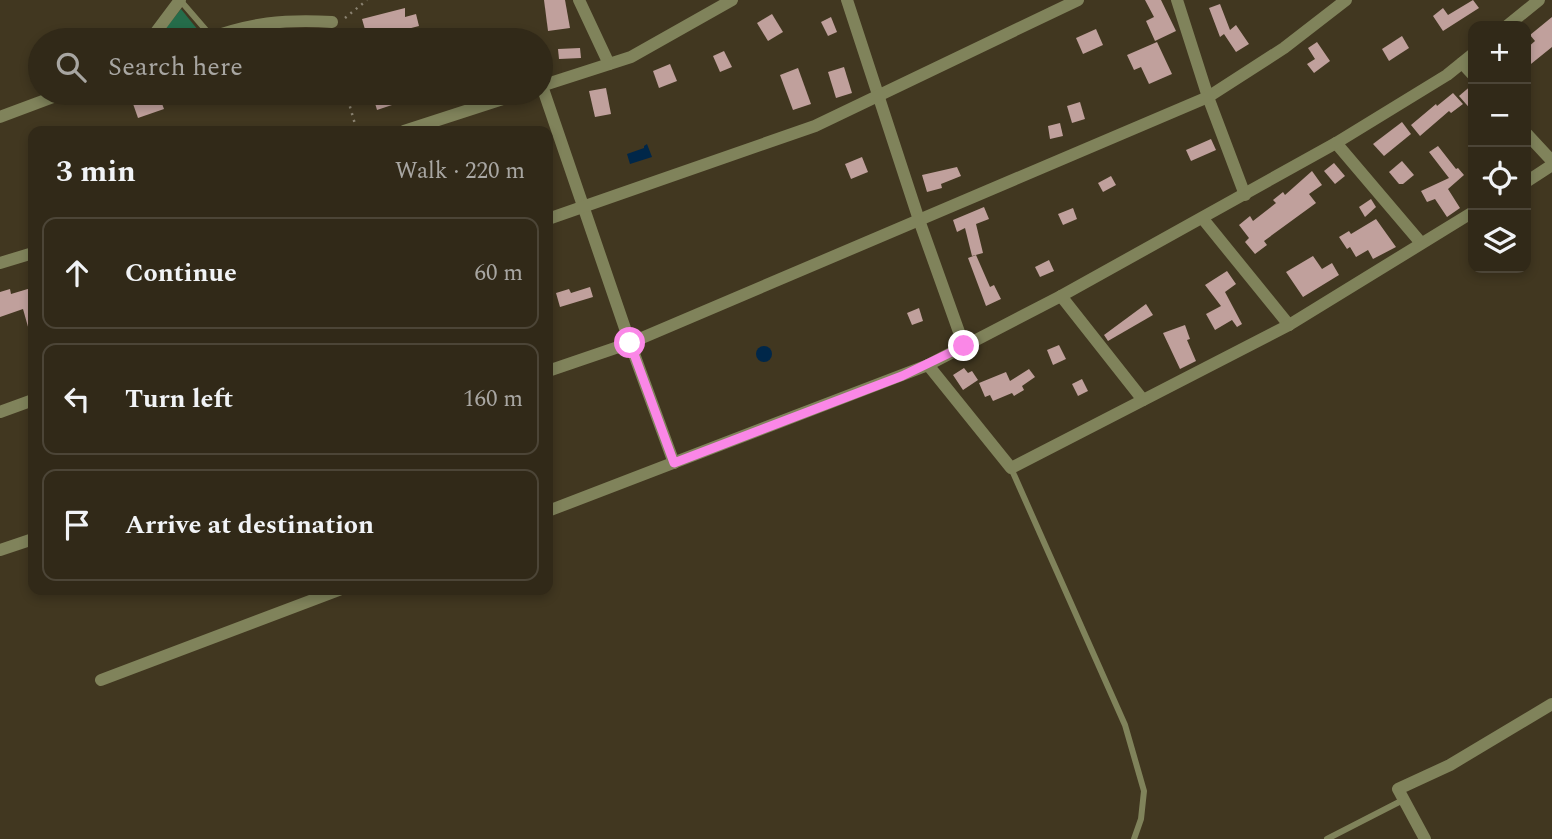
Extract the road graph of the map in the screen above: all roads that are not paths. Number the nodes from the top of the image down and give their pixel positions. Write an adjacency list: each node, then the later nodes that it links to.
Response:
1 (180, 0): 12 (street); 13 (lane)
2 (579, 0): 17 (street)
3 (732, 0): 17 (street)
4 (847, 0): 20 (street)
5 (1077, 0): 20 (street)
6 (1177, 0): 21 (street)
7 (1346, 0): 21 (street)
8 (1539, 0): 9 (street)
9 (1523, 6): 10 (street)
10 (1511, 21)
11 (332, 22): 14 (street)
12 (159, 28)
13 (200, 28)
14 (251, 28)
15 (1468, 58): 16 (street)
16 (1462, 63): 18 (street); 28 (street)
17 (609, 64): 19 (street)
18 (1468, 70)
19 (553, 82)
20 (878, 95): 32 (street); 36 (street)
21 (1208, 97): 31 (street); 36 (street)
22 (32, 105): 25 (street)
23 (485, 105): 26 (street)
24 (549, 105): 32 (street)
25 (0, 117)
26 (420, 126)
27 (1531, 138): 29 (street)
28 (1336, 143): 31 (street); 37 (street)
29 (1552, 163): 30 (street)
30 (1531, 178)
31 (1245, 195): 35 (street)
32 (584, 206): 34 (street); 42 (street)
33 (1468, 215): 37 (street)
34 (553, 217)
35 (1203, 219): 40 (street); 41 (street)
36 (919, 220): 42 (street); 43 (street)
37 (1421, 243): 41 (street)
38 (28, 255): 39 (street)
39 (0, 263)
40 (1061, 296): 43 (street); 46 (street)
41 (1289, 324): 46 (street)
42 (630, 343): 45 (street); 49 (street)
43 (964, 346): 44 (street)
44 (928, 365): 49 (street); 50 (street)
45 (553, 369)
46 (1143, 401): 50 (street)
47 (28, 402): 48 (street)
48 (0, 412)
49 (674, 463): 51 (street)
50 (1011, 468): 58 (lane)
51 (553, 509)
52 (28, 541): 53 (street)
53 (0, 550)
54 (326, 595): 55 (street)
55 (101, 680)
56 (1552, 704): 57 (street)
57 (1403, 800): 59 (lane); 60 (street)
58 (1135, 839)
59 (1327, 839)
60 (1425, 839)

